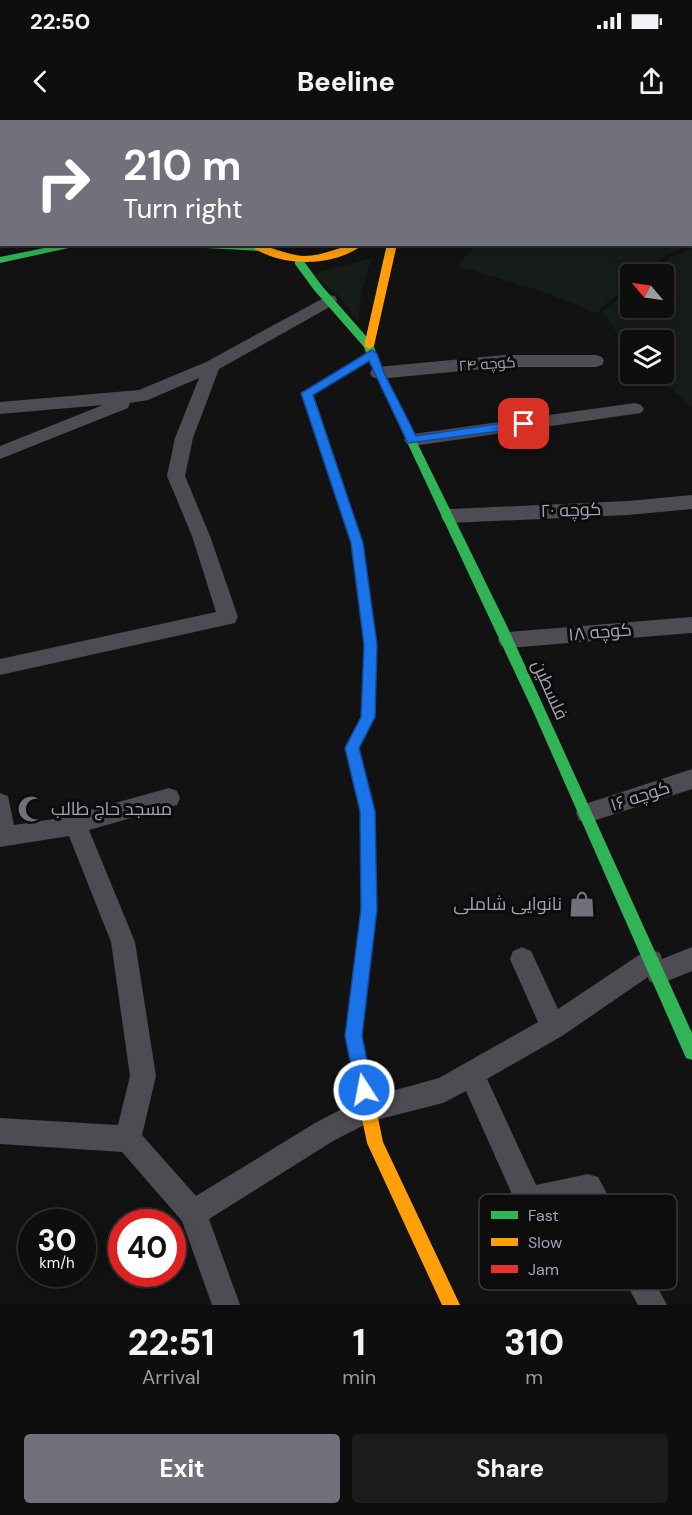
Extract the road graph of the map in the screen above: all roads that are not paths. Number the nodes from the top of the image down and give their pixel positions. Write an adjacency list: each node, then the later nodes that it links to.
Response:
1 (256, 246): 6 (main road)
2 (354, 246): 6 (main road)
3 (392, 246): 8 (main road)
4 (54, 247): 5 (main road)
5 (0, 260)
6 (299, 262): 7 (main road)
7 (329, 300): 8 (main road); 10 (street)
8 (370, 350): 11 (main road, فلسطین); 34 (main road)
9 (596, 361): 11 (street, کوچه ۲۴)
10 (212, 366): 12 (street); 21 (street)
11 (378, 373): 15 (main road, فلسطین)
12 (142, 396): 13 (street); 16 (street)
13 (0, 408)
14 (635, 409): 15 (street)
15 (412, 440): 18 (main road, فلسطین)
16 (0, 453)
17 (692, 502): 18 (street, کوچه ۲۰)
18 (450, 516): 20 (main road, فلسطین)
19 (692, 625): 20 (street, کوچه ۱۸)
20 (508, 640): 25 (main road, فلسطین)
21 (0, 667)
22 (692, 779): 25 (street, کوچه ۱۶)
23 (170, 798): 26 (street)
24 (0, 803): 27 (street)
25 (587, 813): 30 (main road, فلسطین)
26 (75, 824): 27 (street); 36 (street)
27 (2, 837)
28 (522, 958): 31 (street)
29 (692, 959): 30 (street)
30 (654, 967): 31 (street); 32 (main road, فلسطین)
31 (553, 1027): 33 (street)
32 (692, 1052)
33 (472, 1074): 34 (street); 37 (street)
34 (368, 1109): 40 (street); 43 (main road)
35 (0, 1131): 36 (street)
36 (128, 1139): 40 (street)
37 (526, 1194)
38 (556, 1194): 39 (street)
39 (592, 1194)
40 (193, 1213): 42 (street)
41 (645, 1290): 44 (street)
42 (226, 1305)
43 (451, 1305)
44 (653, 1305)

